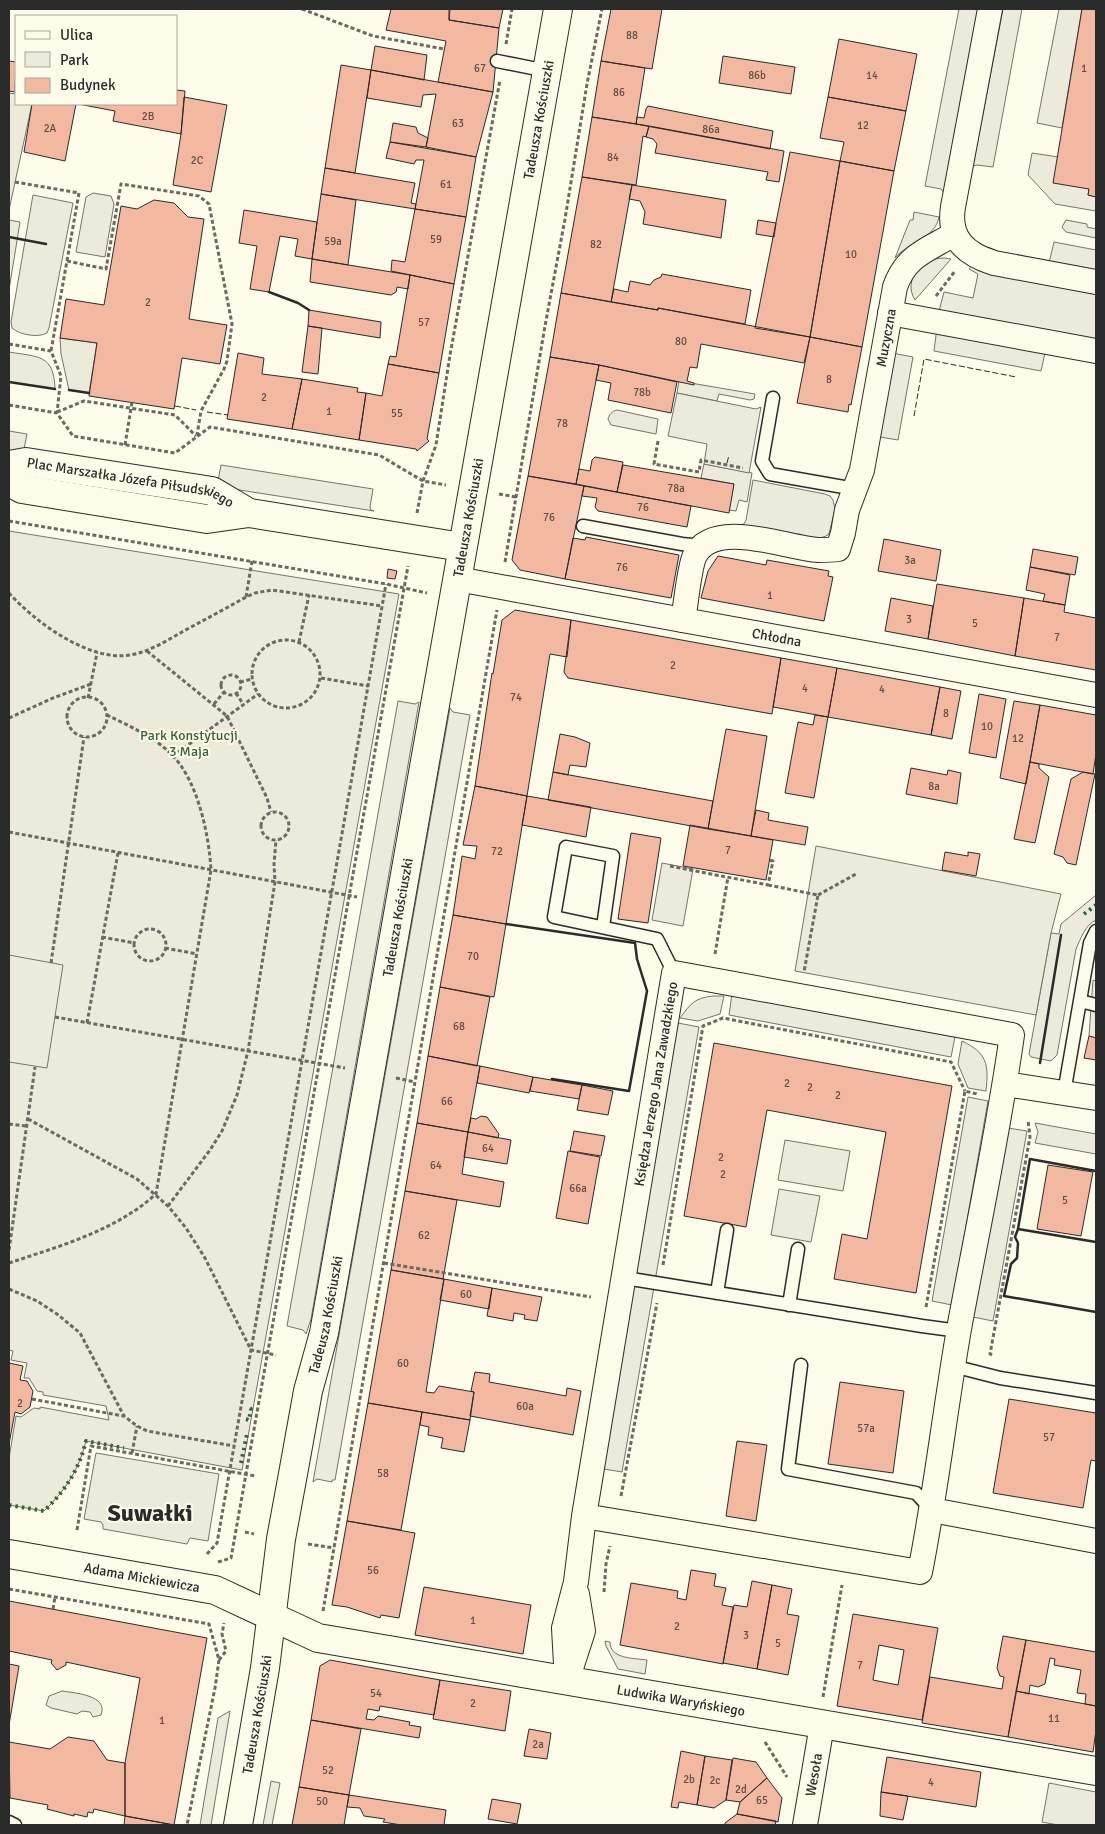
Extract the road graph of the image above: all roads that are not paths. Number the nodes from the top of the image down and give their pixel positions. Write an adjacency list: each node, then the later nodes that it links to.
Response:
1 (990, 9): 5 (street)
2 (554, 10): 4 (street, Tadeusza Kościuszki)
3 (500, 61): 4 (lane)
4 (547, 71): 16 (street, Tadeusza Kościuszki)
5 (954, 234): 6 (street); 7 (street, Muzyczna)
6 (1096, 282)
7 (890, 313): 8 (street); 11 (street, Muzyczna)
8 (1096, 351)
9 (773, 398): 11 (lane)
10 (9, 465): 13 (street, Plac Marszałka Józefa Piłsudskiego)
11 (858, 480): 15 (street, Muzyczna)
12 (9, 482): 13 (street, Plac Marszałka Józefa Piłsudskiego)
13 (248, 513): 16 (street, Plac Marszałka Józefa Piłsudskiego)
14 (583, 526): 15 (lane)
15 (702, 546): 18 (street)
16 (462, 547): 17 (street, Tadeusza Kościuszki)
17 (457, 579): 18 (street, Chłodna); 41 (street, Tadeusza Kościuszki)
18 (683, 620): 19 (street, Chłodna)
19 (1096, 695)
20 (603, 927): 20 (lane); 22 (lane)
21 (1096, 931): 23 (lane)
22 (674, 973): 25 (street, Księdza Jerzego Jana Zawadzkiego); 30 (street, Księdza Jerzego Jana Zawadzkiego)
23 (1080, 1001): 24 (lane); 26 (lane)
24 (1096, 1005)
25 (1004, 1091): 26 (street); 33 (street, Księdza Jerzego Jana Zawadzkiego)
26 (1064, 1093): 27 (street)
27 (1096, 1098)
28 (727, 1230): 31 (lane)
29 (798, 1249): 32 (lane)
30 (625, 1278): 31 (lane); 38 (street, Księdza Jerzego Jana Zawadzkiego)
31 (718, 1293): 32 (lane)
32 (789, 1305): 33 (lane)
33 (959, 1331): 35 (street, Księdza Jerzego Jana Zawadzkiego)
34 (801, 1365): 37 (lane)
35 (953, 1366): 36 (lane); 37 (street, Księdza Jerzego Jana Zawadzkiego)
36 (1096, 1393)
37 (932, 1510): 38 (street, Księdza Jerzego Jana Zawadzkiego); 39 (street)
38 (584, 1516): 42 (street, Księdza Jerzego Jana Zawadzkiego)
39 (1096, 1541)
40 (9, 1554): 41 (street, Adama Mickiewicza)
41 (271, 1616): 42 (street, Ludwika Waryńskiego); 47 (street, Tadeusza Kościuszki)
42 (567, 1682): 43 (street, Ludwika Waryńskiego)
43 (822, 1725): 44 (street, Ludwika Waryńskiego); 48 (street, Wesoła)
44 (1096, 1771)
45 (9, 1822): 46 (lane)
46 (15, 1825)
47 (238, 1825)
48 (805, 1825)

